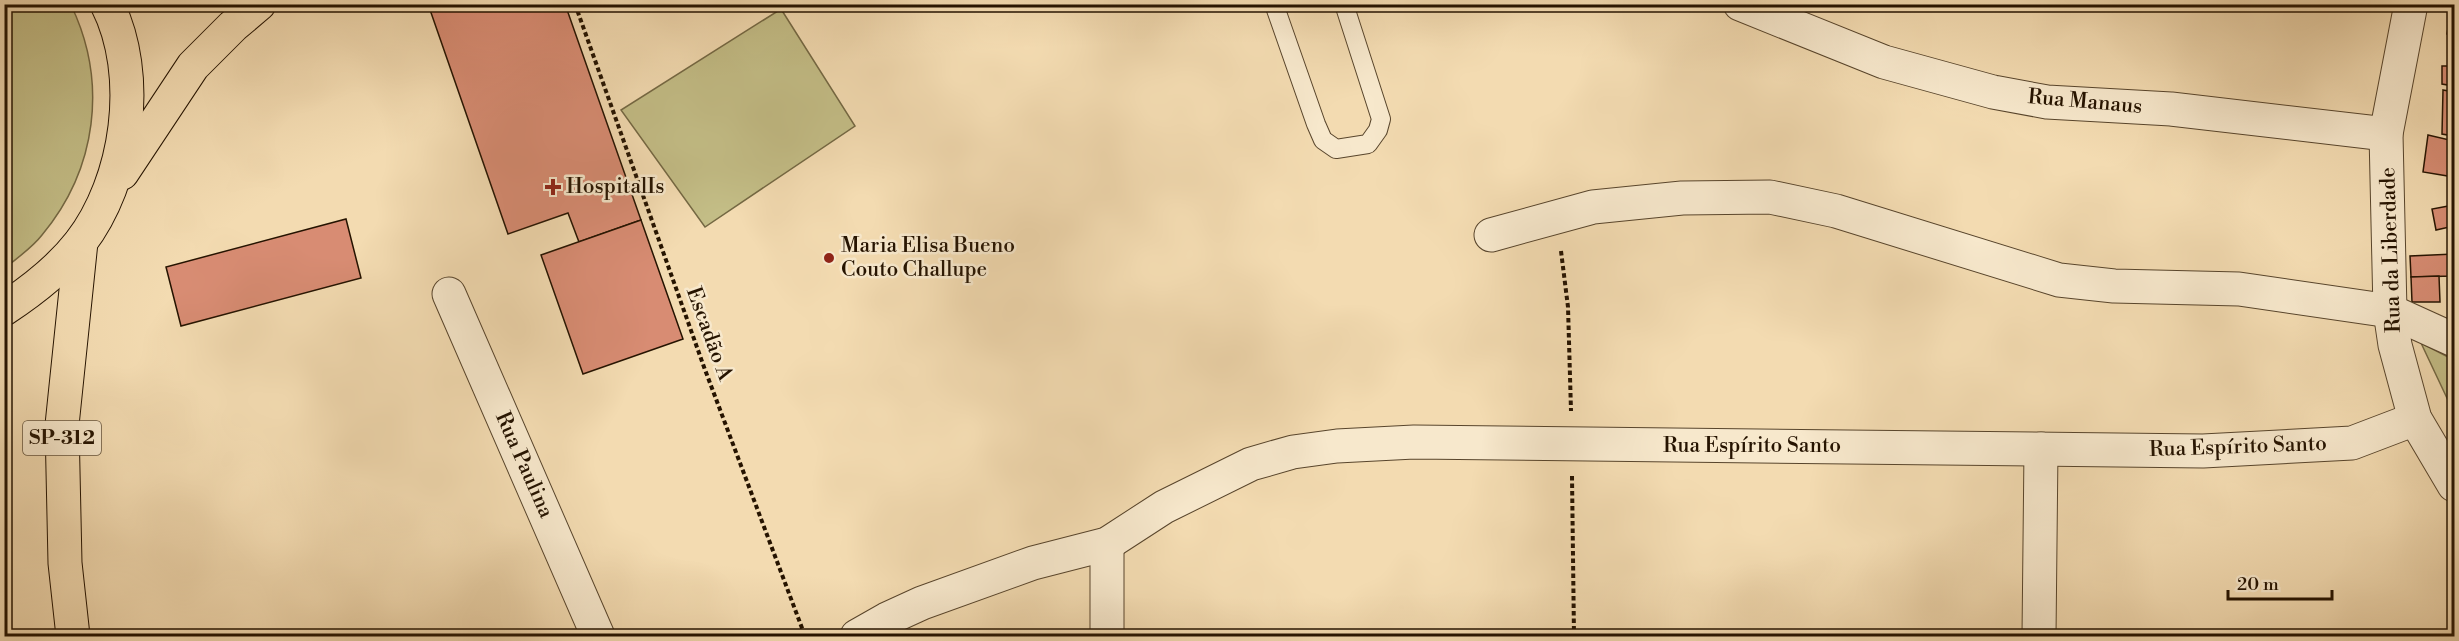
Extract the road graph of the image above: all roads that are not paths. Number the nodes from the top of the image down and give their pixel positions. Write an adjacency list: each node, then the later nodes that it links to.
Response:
1 (107, 4): 8 (main road)
2 (259, 4): 8 (main road, SP-312)
3 (1274, 4): 4 (lane)
4 (1344, 4)
5 (1740, 4): 7 (street, Rua Manaus)
6 (2411, 4): 7 (street, Rua da Liberdade)
7 (2386, 134): 13 (street, Rua da Liberdade)
8 (109, 192): 10 (main road, SP-312)
9 (1491, 235): 13 (street)
10 (81, 242): 12 (main road); 19 (main road, SP-312)
11 (449, 294): 20 (street, Rua Paulina)
12 (4, 309)
13 (2390, 311): 14 (street); 15 (street, Rua da Liberdade)
14 (2454, 340)
15 (2415, 420): 16 (street, Rua Espírito Santo); 17 (street, Rua da Liberdade)
16 (2041, 449): 18 (street, Rua Espírito Santo); 23 (street)
17 (2454, 485)
18 (1107, 544): 21 (street, Rua Espírito Santo); 22 (street)
19 (73, 636)
20 (598, 636)
21 (857, 636)
22 (1107, 636)
23 (2039, 636)

